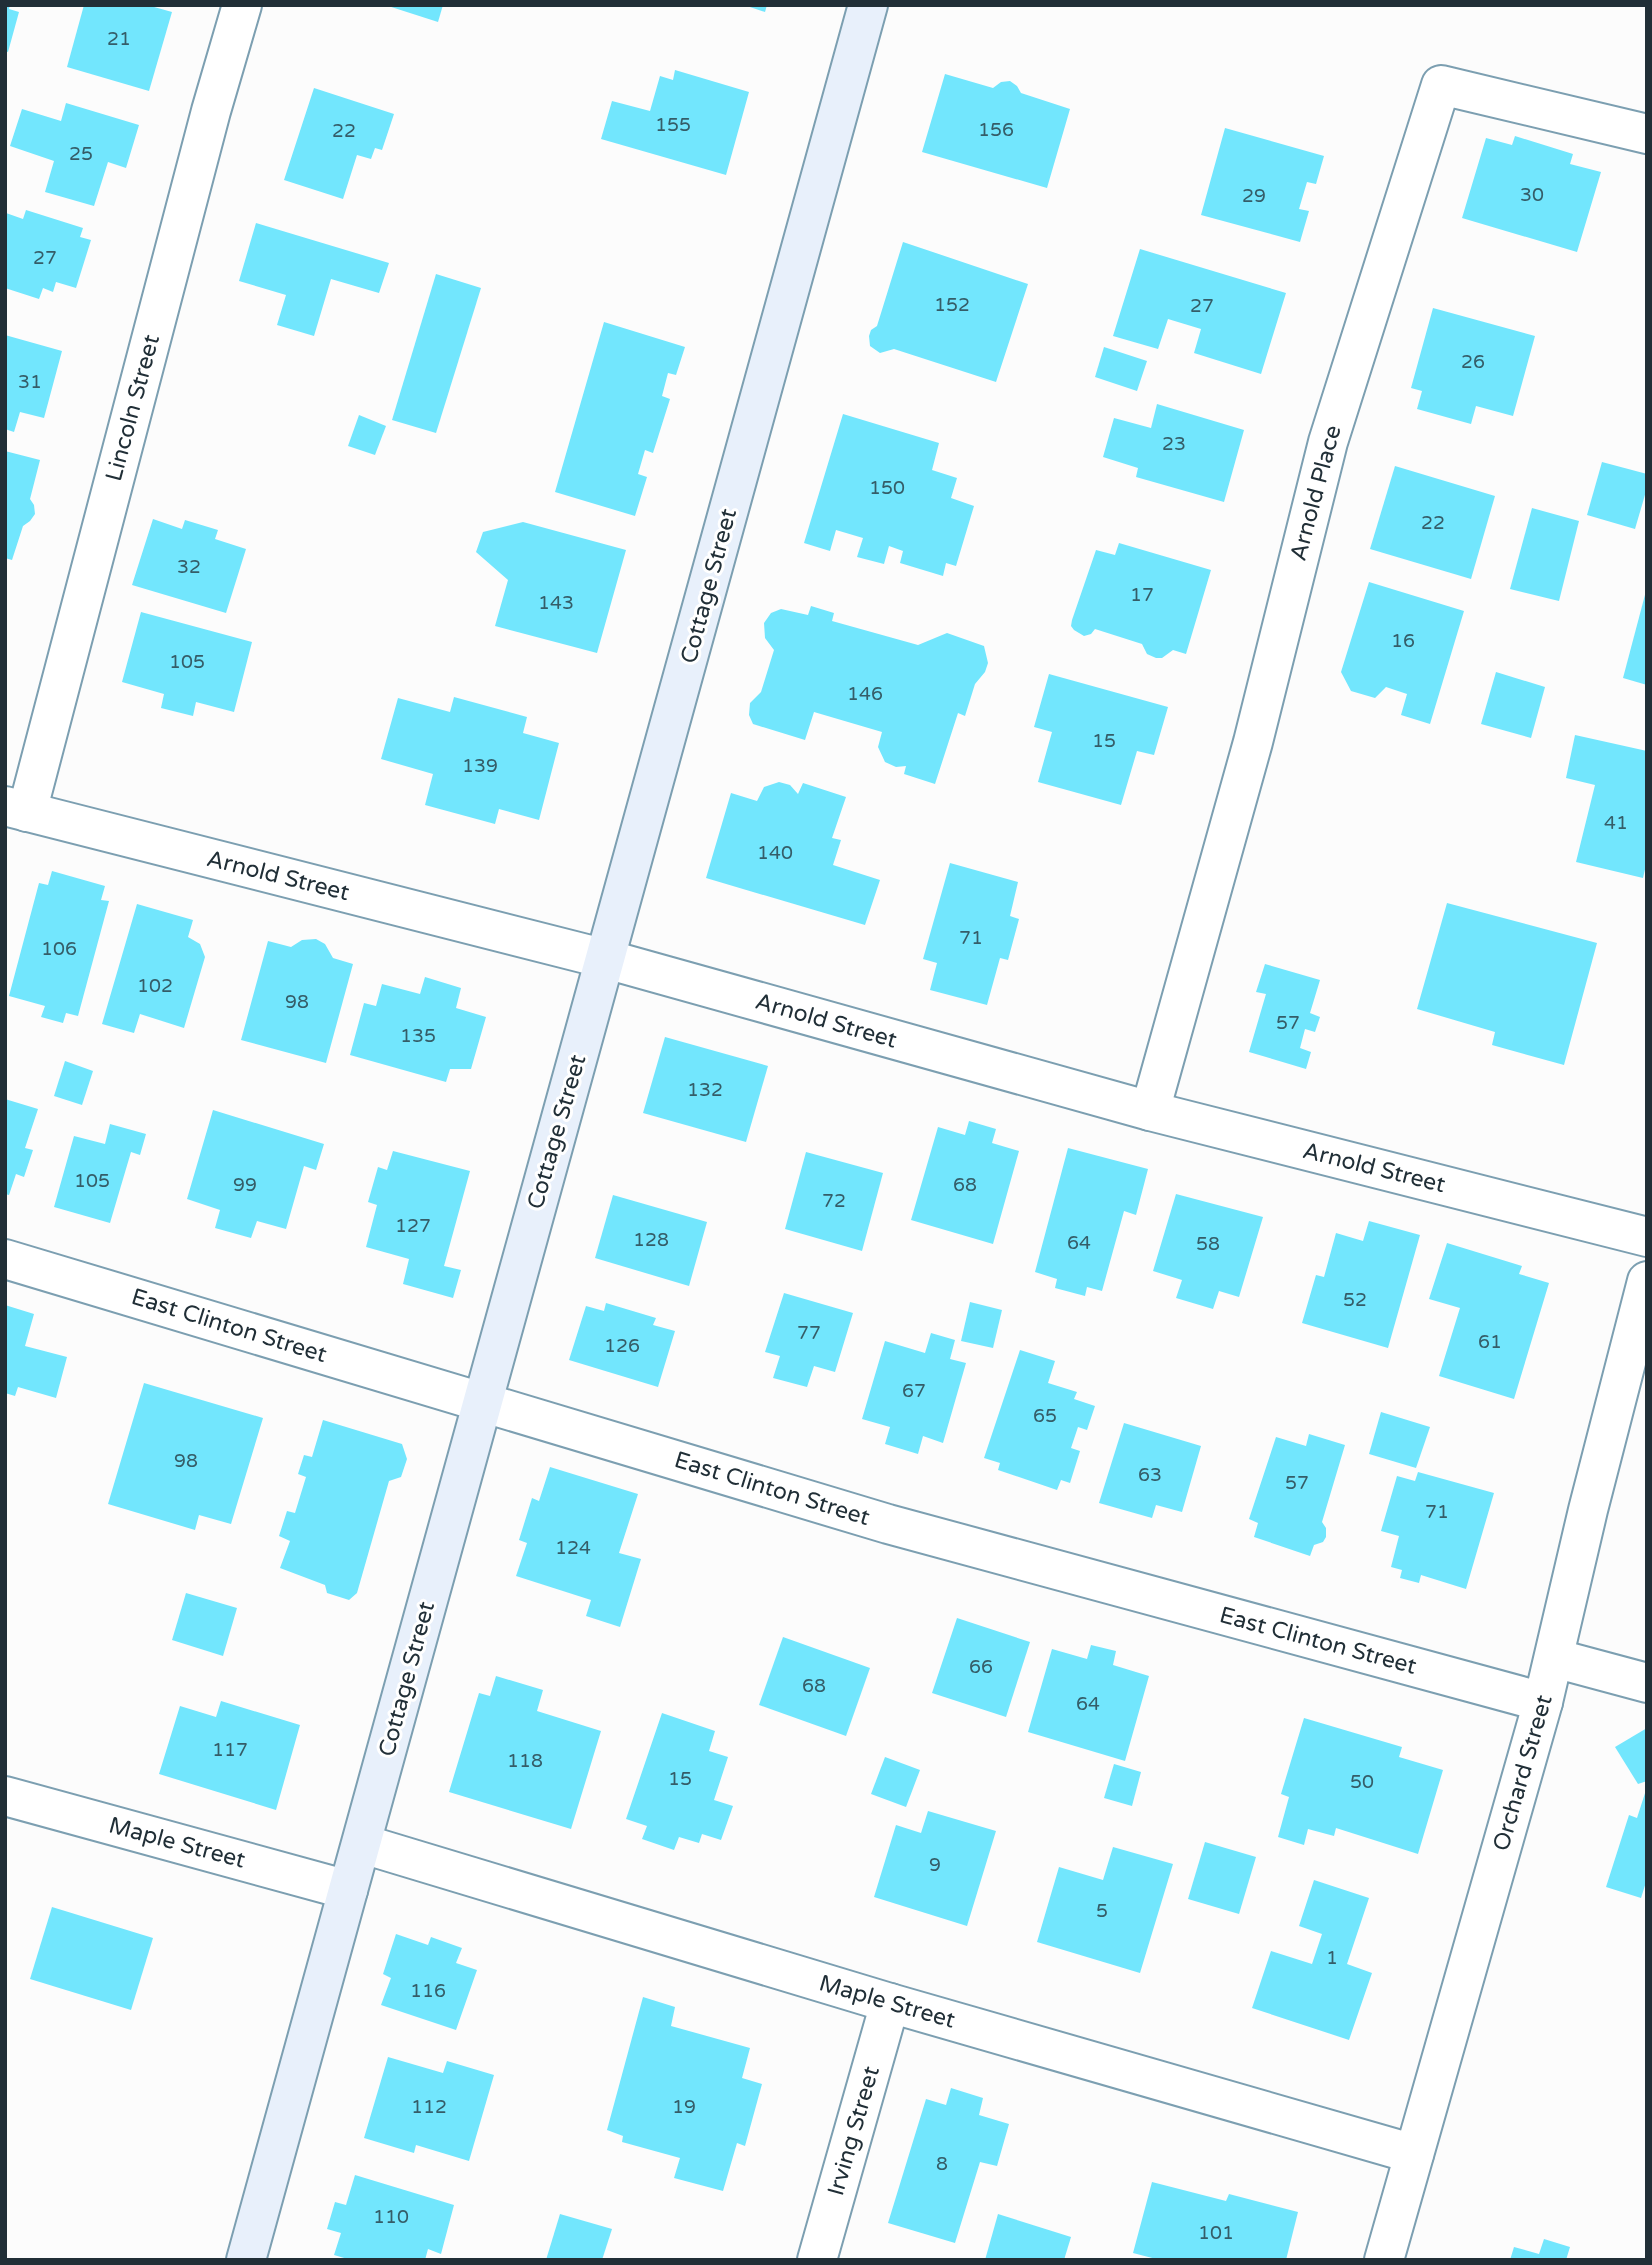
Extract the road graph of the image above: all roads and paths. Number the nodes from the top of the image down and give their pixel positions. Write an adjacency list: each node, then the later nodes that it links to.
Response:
1 (242, 5): 4 (street, Lincoln Street)
2 (869, 5): 5 (main road, Cottage Street)
3 (1647, 134): 6 (street, Arnold Place)
4 (16, 809): 5 (street, Arnold Street)
5 (606, 959): 6 (street, Arnold Street); 10 (main road, Cottage Street)
6 (1150, 1111): 7 (street, Arnold Street)
7 (1647, 1237)
8 (5, 1259): 10 (street, East Clinton Street)
9 (1647, 1281): 11 (street, Orchard Street)
10 (482, 1402): 13 (street, East Clinton Street); 15 (main road, Cottage Street)
11 (1555, 1658): 12 (street); 13 (street, Orchard Street)
12 (1647, 1683)
13 (1543, 1702): 18 (street, Orchard Street)
14 (5, 1796): 16 (street, Maple Street)
15 (363, 1844): 16 (main road, Cottage Street); 17 (street, Maple Street)
16 (348, 1890): 19 (main road, Cottage Street)
17 (890, 2003): 18 (street, Maple Street); 20 (street, Irving Street)
18 (1414, 2154): 21 (street, Orchard Street)
19 (246, 2260)
20 (817, 2260)
21 (1384, 2260)

